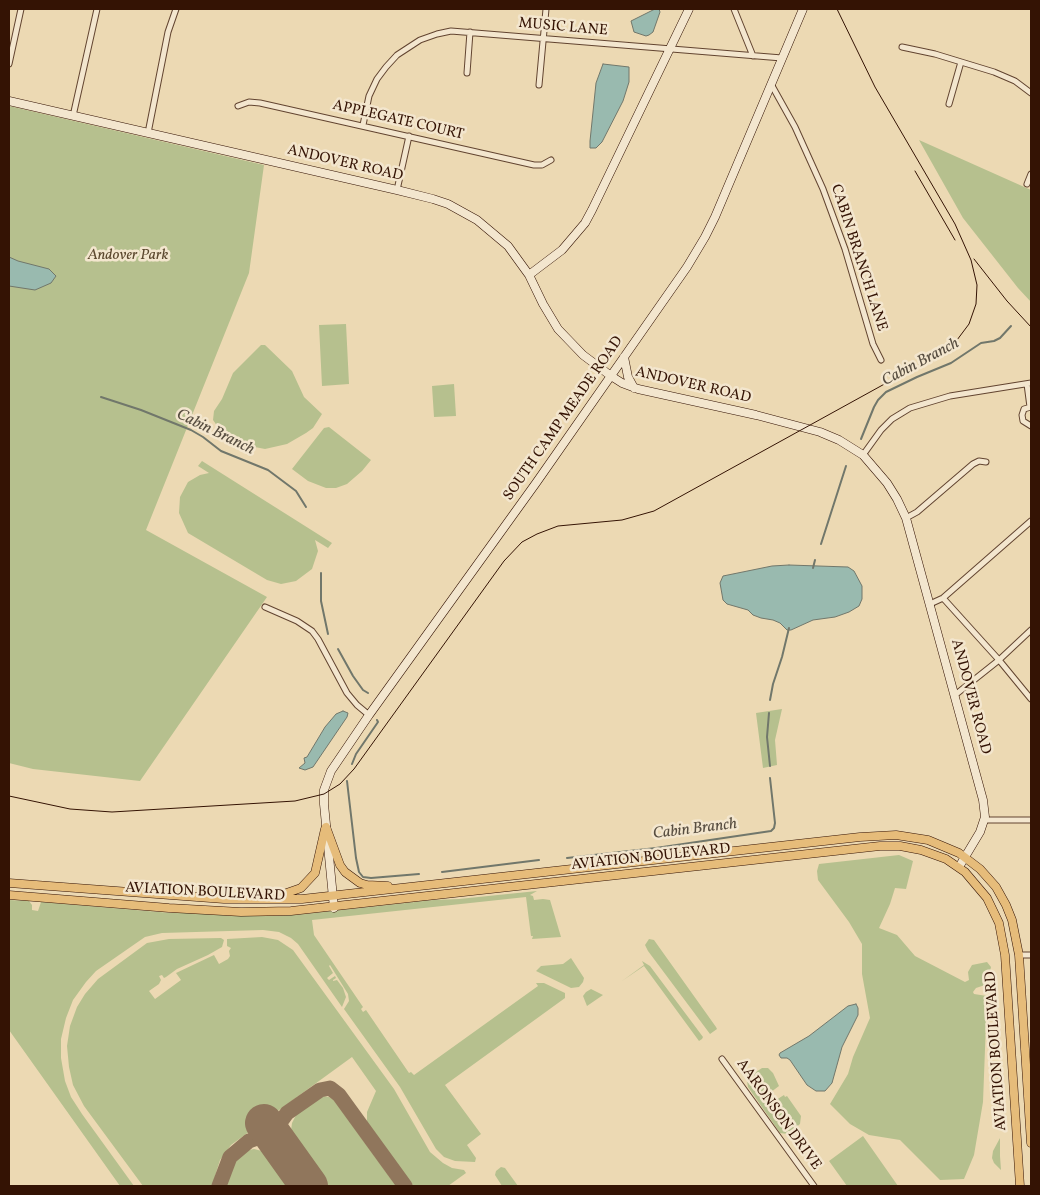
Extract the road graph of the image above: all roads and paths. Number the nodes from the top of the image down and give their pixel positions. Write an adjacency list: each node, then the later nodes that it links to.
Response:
1 (21, 9): 15 (street)
2 (97, 9): 23 (street)
3 (176, 9): 25 (street)
4 (546, 9): 9 (street)
5 (688, 9): 11 (main road)
6 (734, 9): 12 (street)
7 (803, 9): 13 (main road, SOUTH CAMP MEADE ROAD)
8 (470, 32): 9 (street, MUSIC LANE); 16 (street); 24 (street, MUSIC LANE)
9 (544, 38): 11 (street, MUSIC LANE); 18 (street)
10 (902, 46): 14 (street)
11 (669, 50): 12 (street, MUSIC LANE); 31 (main road)
12 (754, 56): 13 (street, MUSIC LANE)
13 (782, 58): 17 (main road, SOUTH CAMP MEADE ROAD)
14 (961, 62): 19 (street); 21 (street)
15 (9, 64)
16 (467, 73)
17 (770, 84): 32 (main road, SOUTH CAMP MEADE ROAD); 33 (street, CABIN BRANCH LANE)
18 (539, 85)
19 (1031, 93)
20 (9, 101): 23 (main road, ANDOVER ROAD)
21 (949, 104)
22 (238, 106): 24 (street, APPLEGATE COURT)
23 (73, 116): 25 (main road, ANDOVER ROAD)
24 (363, 125): 26 (street, APPLEGATE COURT)
25 (148, 133): 30 (main road, ANDOVER ROAD)
26 (409, 136): 27 (street, APPLEGATE COURT); 30 (street)
27 (551, 160)
28 (1031, 174): 29 (street)
29 (1027, 184)
30 (397, 190): 31 (main road, ANDOVER ROAD)
31 (529, 275): 34 (main road, ANDOVER ROAD)
32 (624, 357): 34 (main road, SOUTH CAMP MEADE ROAD); 36 (main road)
33 (881, 360)
34 (611, 376): 36 (main road, ANDOVER ROAD); 50 (main road, SOUTH CAMP MEADE ROAD)
35 (1029, 384): 37 (street); 39 (street)
36 (634, 388): 39 (main road, ANDOVER ROAD)
37 (1031, 407): 38 (street)
38 (1031, 426)
39 (863, 455): 41 (main road, ANDOVER ROAD)
40 (986, 462): 41 (street)
41 (906, 518): 44 (main road, ANDOVER ROAD)
42 (1031, 521): 43 (street)
43 (943, 598): 44 (street); 47 (street)
44 (930, 604): 48 (main road, ANDOVER ROAD)
45 (265, 607): 50 (street)
46 (1031, 630): 47 (street)
47 (1000, 660): 48 (street); 49 (street)
48 (955, 695): 51 (main road, ANDOVER ROAD)
49 (1031, 699)
50 (369, 715): 53 (main road, SOUTH CAMP MEADE ROAD)
51 (984, 820): 52 (street); 56 (main road, ANDOVER ROAD)
52 (1031, 820)
53 (326, 827): 59 (main road); 61 (main road, SOUTH CAMP MEADE ROAD); 62 (main road)
54 (796, 844): 55 (main road); 56 (main road, AVIATION BOULEVARD); 59 (main road, AVIATION BOULEVARD)
55 (787, 857): 57 (main road, AVIATION BOULEVARD); 63 (main road, AVIATION BOULEVARD)
56 (965, 857): 57 (main road, ANDOVER ROAD); 64 (main road, AVIATION BOULEVARD)
57 (959, 867): 70 (main road, AVIATION BOULEVARD)
58 (9, 882): 62 (main road, AVIATION BOULEVARD)
59 (417, 887): 61 (main road, AVIATION BOULEVARD)
60 (9, 895): 63 (main road, AVIATION BOULEVARD)
61 (333, 896): 62 (main road, AVIATION BOULEVARD); 63 (main road, SOUTH CAMP MEADE ROAD)
62 (263, 900)
63 (334, 908)
64 (1019, 955): 65 (street); 67 (main road, AVIATION BOULEVARD)
65 (1031, 955)
66 (722, 1059): 69 (street, AARONSON DRIVE)
67 (1030, 1113): 68 (main road, AVIATION BOULEVARD)
68 (1031, 1143)
69 (814, 1186)
70 (1020, 1186)

